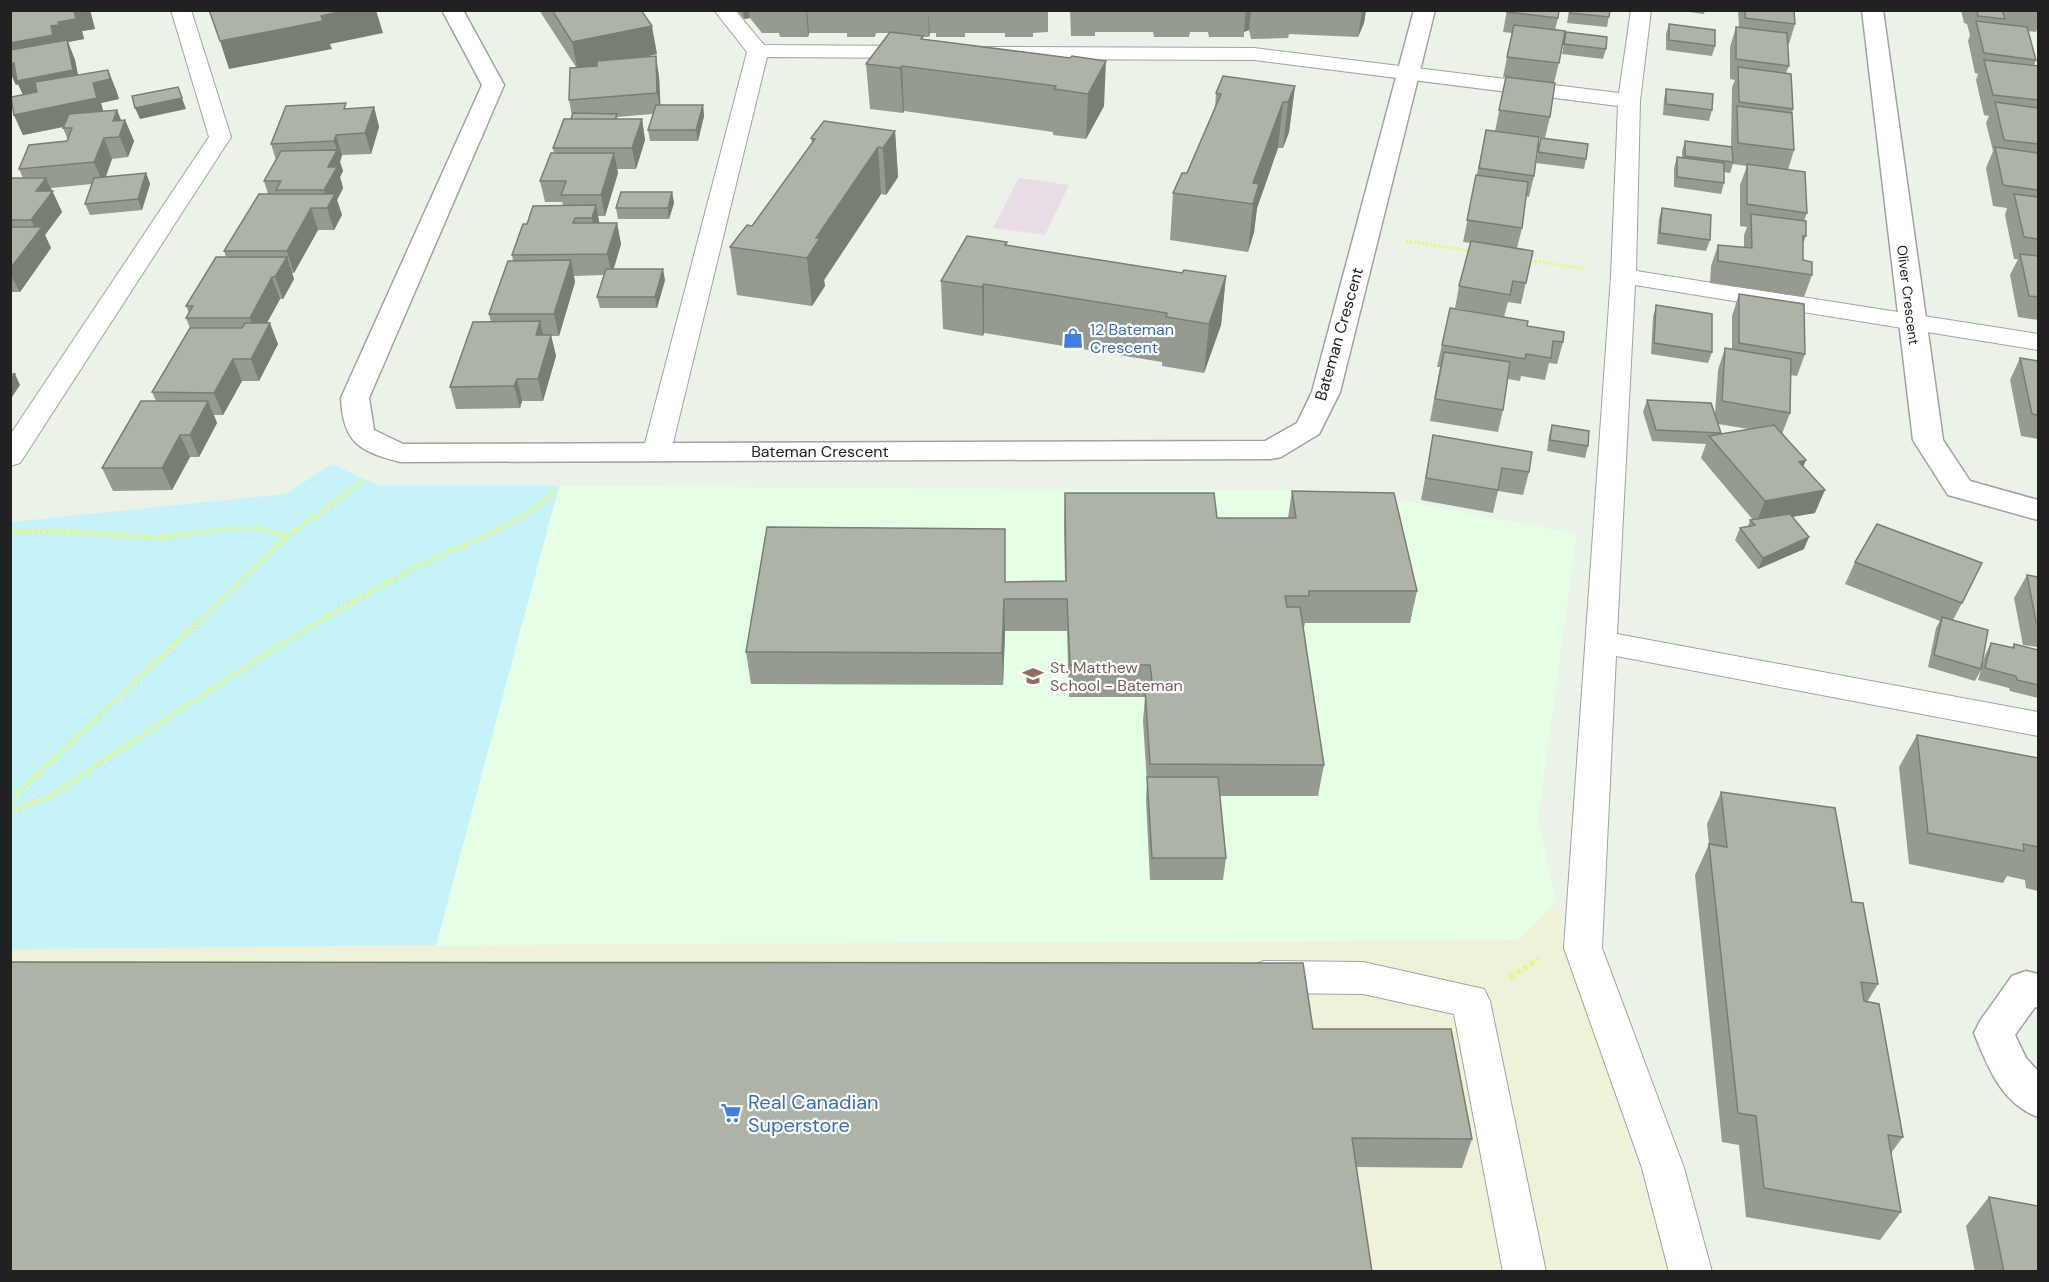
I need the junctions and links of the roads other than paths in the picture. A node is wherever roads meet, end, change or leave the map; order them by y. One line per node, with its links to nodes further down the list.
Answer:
1 (181, 10): 16 (lane)
2 (452, 10): 15 (street, Bateman Crescent)
3 (724, 10): 7 (lane)
4 (1425, 10): 10 (street, Bateman Crescent)
5 (1641, 10): 11 (lane)
6 (1872, 10): 13 (street, Oliver Crescent)
7 (758, 51): 8 (lane); 15 (lane)
8 (938, 52)
9 (962, 52): 10 (lane)
10 (1407, 72): 11 (lane); 15 (street, Bateman Crescent)
11 (1629, 101): 12 (lane)
12 (1623, 276): 13 (lane); 18 (lane)
13 (1911, 323): 14 (lane); 17 (street, Oliver Crescent)
14 (2038, 342)
15 (657, 451)
16 (10, 457)
17 (2038, 510)
18 (1602, 642): 19 (lane); 24 (lane)
19 (2038, 724)
20 (1231, 977): 23 (lane)
21 (2038, 991): 22 (street)
22 (2038, 1098)
23 (1525, 1272)
24 (1691, 1272)

